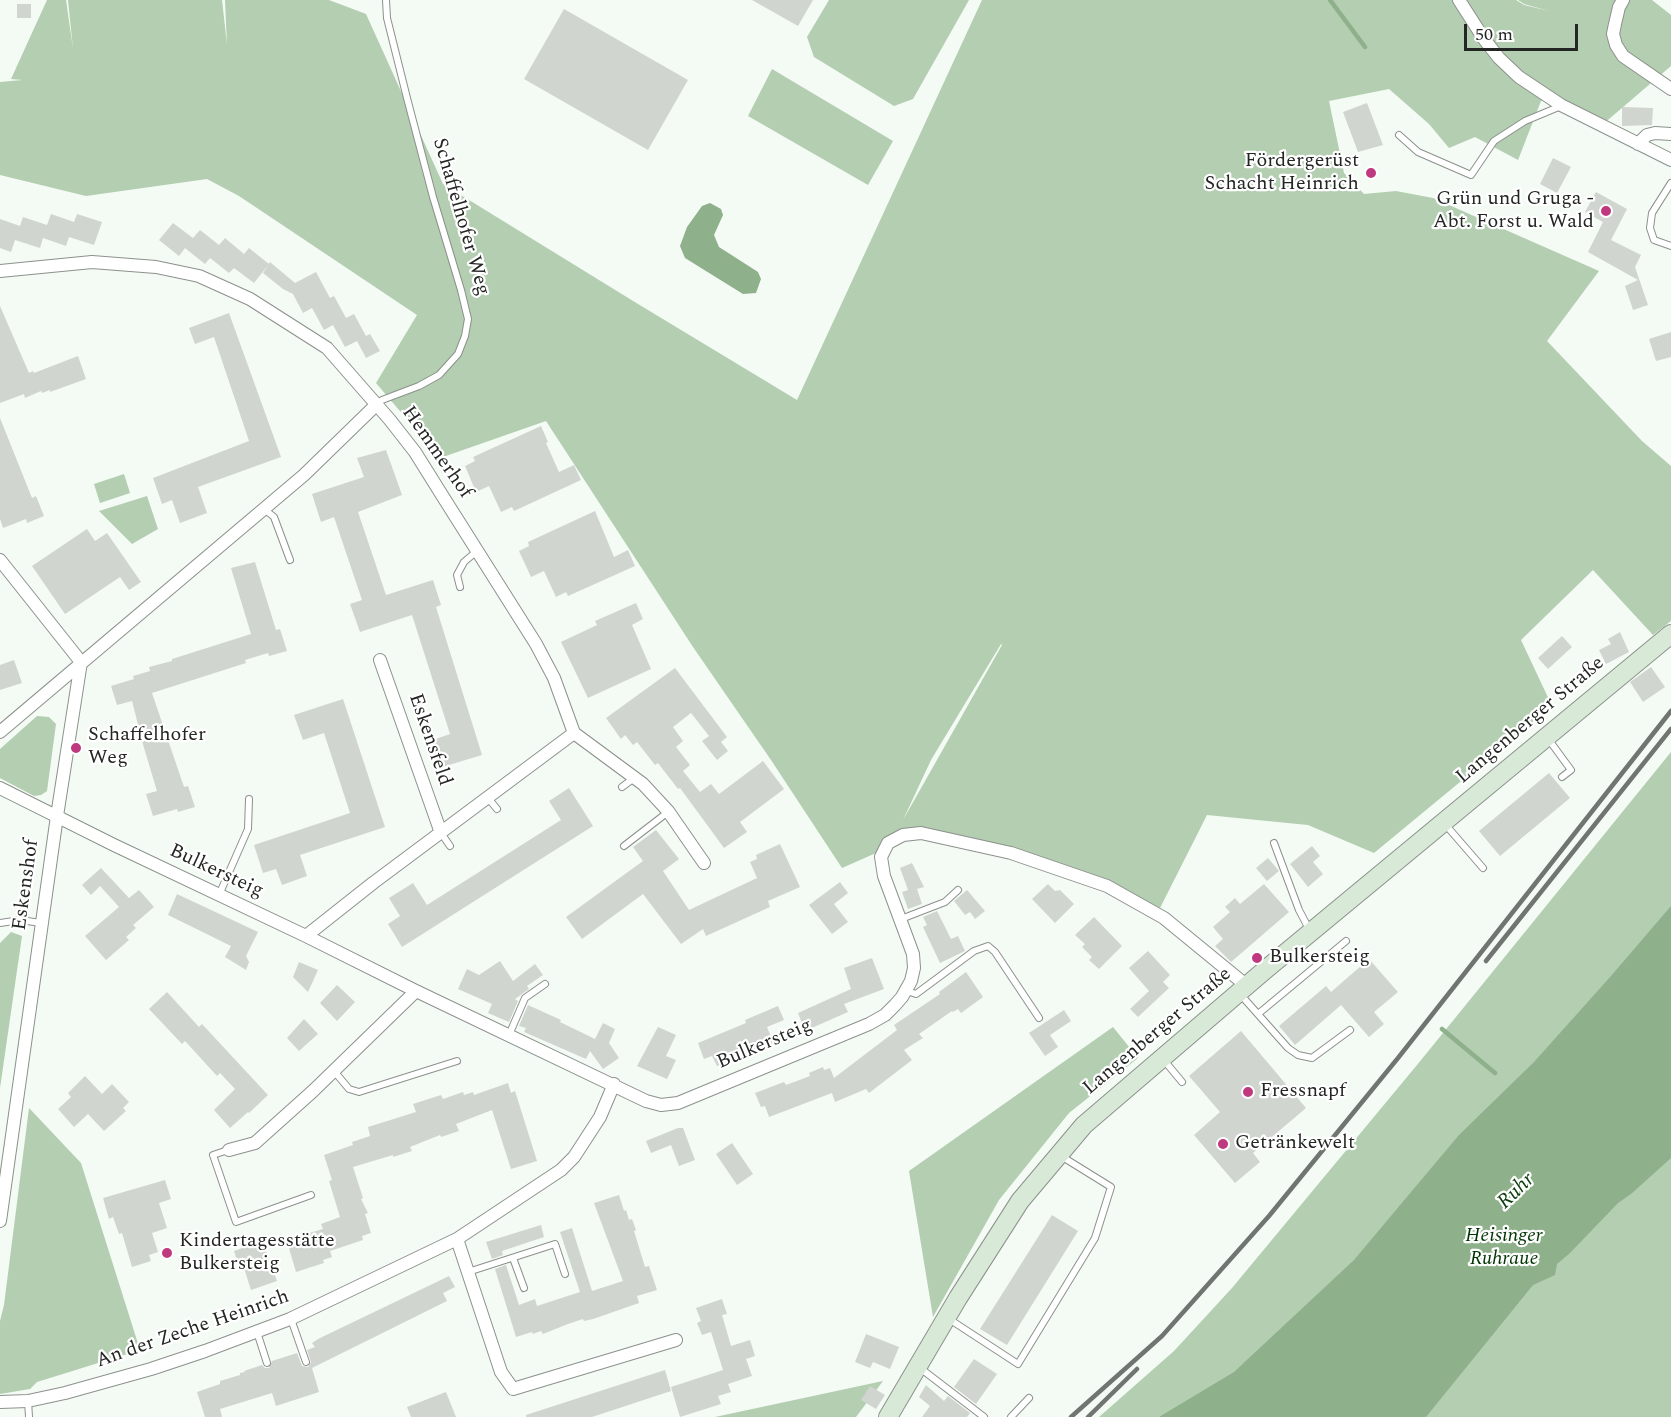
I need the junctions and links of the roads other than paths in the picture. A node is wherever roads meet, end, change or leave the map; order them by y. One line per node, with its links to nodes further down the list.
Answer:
1 (386, 0): 14 (lane, Schaffelhofer Weg)
2 (1459, 0): 5 (street)
3 (1623, 0): 4 (street)
4 (1671, 89)
5 (1561, 105): 7 (lane); 8 (street)
6 (1671, 134): 8 (street)
7 (1399, 135)
8 (1638, 144): 9 (street)
9 (1671, 160)
10 (1671, 183): 11 (lane)
11 (1668, 192): 12 (lane)
12 (1671, 246)
13 (0, 272): 14 (street, Hemmerhof)
14 (377, 404): 15 (street, Schaffelhofer Weg); 16 (street, Hemmerhof)
15 (263, 509): 18 (lane); 22 (street, Schaffelhofer Weg)
16 (478, 551): 19 (lane); 24 (street, Hemmerhof)
17 (0, 560): 22 (street)
18 (290, 560)
19 (460, 587)
20 (1671, 634): 25 (main road, Langenberger Straße)
21 (380, 660): 36 (street, Eskensfeld)
22 (81, 662): 23 (street, Schaffelhofer Weg); 34 (street, Eskenshof)
23 (0, 732)
24 (574, 733): 27 (street); 30 (street)
25 (1547, 737): 26 (lane); 35 (main road, Langenberger Straße)
26 (1562, 777)
27 (635, 778): 28 (lane); 33 (street)
28 (622, 787)
29 (0, 788): 34 (street, Bulkersteig)
30 (488, 797): 32 (lane); 36 (street)
31 (249, 798): 43 (lane)
32 (497, 809)
33 (668, 811): 39 (lane); 40 (street)
34 (57, 816): 43 (street, Bulkersteig); 46 (street, Eskenshof)
35 (1444, 822): 41 (lane); 47 (main road, Langenberger Straße)
36 (441, 833): 38 (lane); 48 (street)
37 (1274, 843): 47 (lane)
38 (450, 846)
39 (624, 846)
40 (704, 863)
41 (1483, 868)
42 (958, 890): 44 (lane)
43 (219, 895): 48 (street, Bulkersteig)
44 (901, 919): 51 (street, Bulkersteig); 53 (street, Bulkersteig)
45 (0, 923): 46 (lane)
46 (41, 923): 66 (street, Eskenshof)
47 (1311, 932): 51 (main road, Langenberger Straße)
48 (306, 936): 52 (street, Bulkersteig)
49 (1346, 941): 54 (lane)
50 (545, 984): 57 (lane)
51 (1243, 990): 54 (lane); 58 (main road, Langenberger Straße)
52 (416, 991): 57 (street, Bulkersteig); 60 (street)
53 (907, 991): 55 (lane); 62 (street, Bulkersteig)
54 (1258, 1014): 56 (lane)
55 (1039, 1018)
56 (1350, 1030)
57 (509, 1035): 62 (street, Bulkersteig)
58 (1162, 1058): 61 (lane); 64 (main road, Langenberger Straße)
59 (457, 1061): 60 (lane)
60 (334, 1071): 63 (street)
61 (1182, 1082)
62 (614, 1084): 67 (street, An der Zeche Heinrich)
63 (229, 1150): 65 (lane)
64 (1058, 1155): 72 (main road, Langenberger Straße); 72 (lane)
65 (311, 1195)
66 (0, 1221)
67 (457, 1239): 69 (street); 73 (street, An der Zeche Heinrich)
68 (513, 1258): 69 (lane); 70 (lane); 71 (lane)
69 (468, 1272): 75 (street)
70 (565, 1274)
71 (524, 1288)
72 (946, 1317): 78 (main road, Langenberger Straße)
73 (290, 1319): 74 (street, An der Zeche Heinrich); 76 (lane)
74 (257, 1332): 77 (lane); 80 (street, An der Zeche Heinrich)
75 (676, 1340)
76 (306, 1362)
77 (267, 1363)
78 (917, 1366): 82 (main road, Langenberger Straße); 84 (lane)
79 (1029, 1398): 85 (lane)
80 (28, 1401): 81 (street, An der Zeche Heinrich); 83 (lane)
81 (0, 1402)
82 (894, 1415)
83 (29, 1417)
84 (984, 1417)
85 (1011, 1417)

